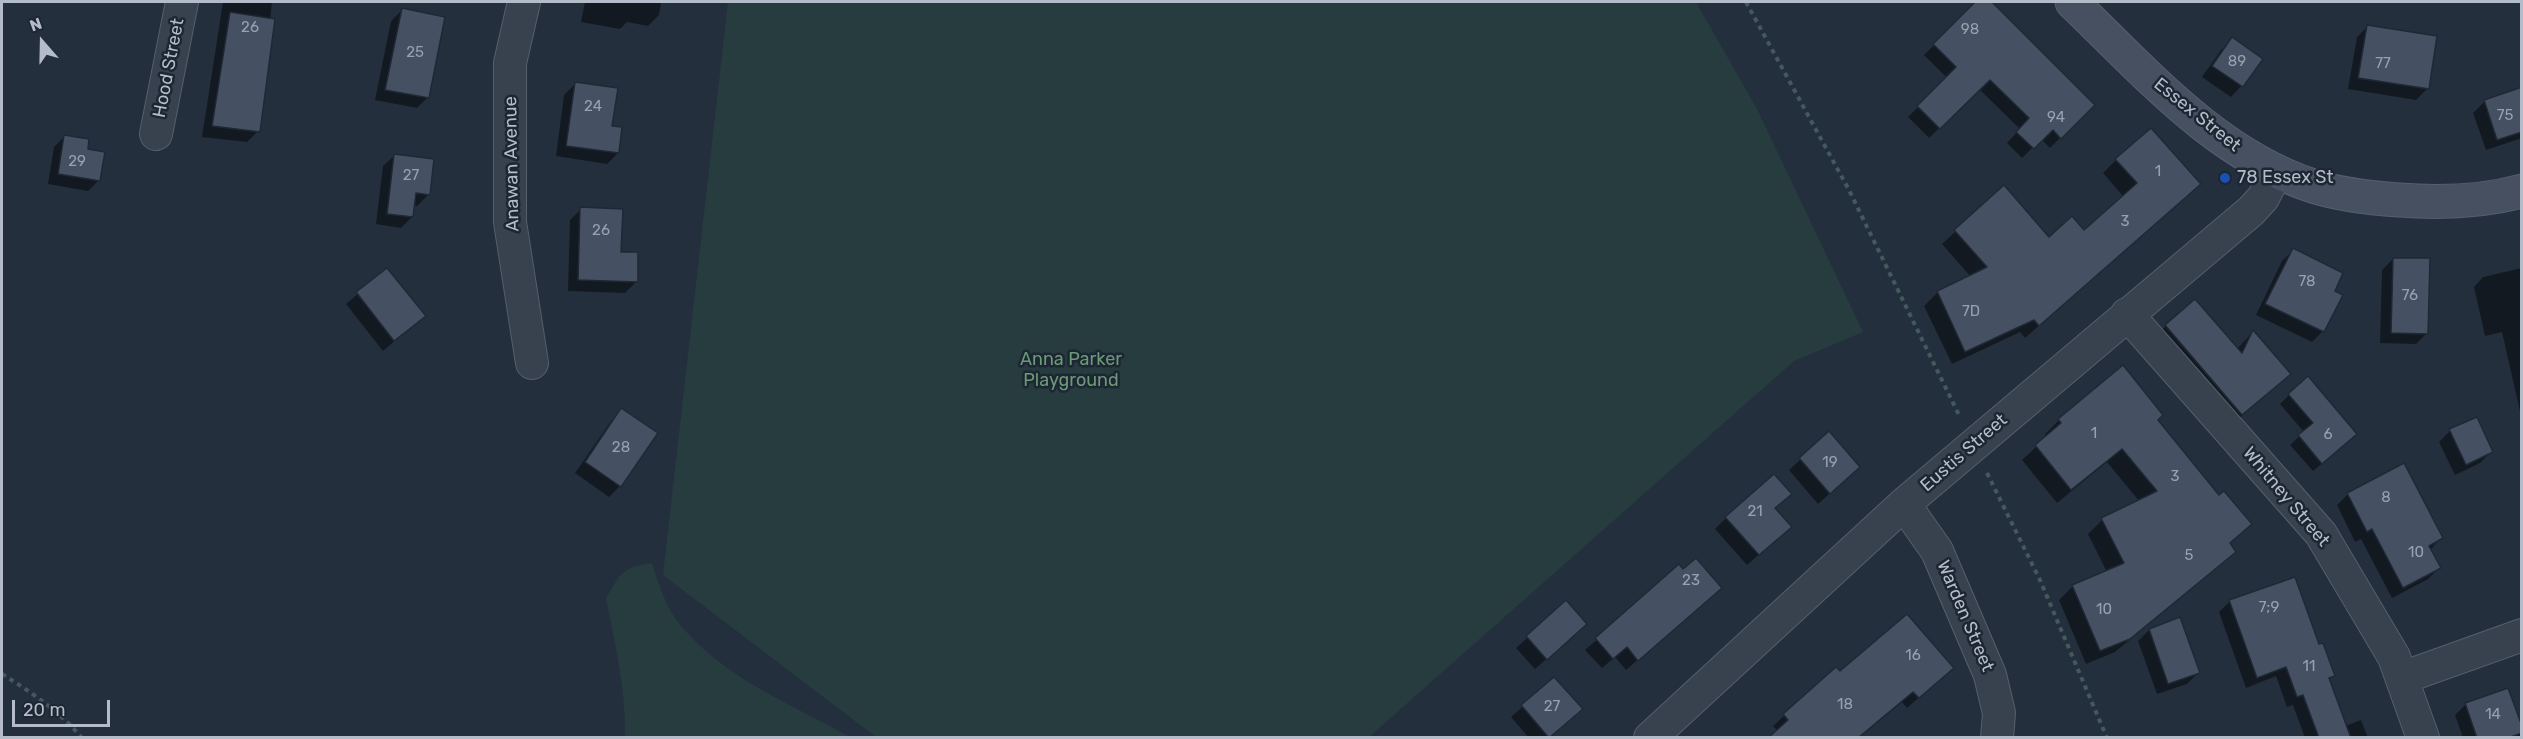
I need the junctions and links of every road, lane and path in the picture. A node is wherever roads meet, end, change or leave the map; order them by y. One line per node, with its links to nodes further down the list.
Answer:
1 (182, 2): 5 (street, Hood Street)
2 (524, 2): 9 (street, Anawan Avenue)
3 (1746, 2): 10 (path)
4 (2072, 2): 6 (main road, Essex Street)
5 (156, 134)
6 (2277, 171): 7 (main road, Essex Street); 8 (street, Eustis Street)
7 (2522, 191)
8 (2127, 314): 10 (street, Eustis Street); 14 (street, Whitney Street)
9 (532, 363)
10 (1973, 445): 11 (street, Eustis Street); 18 (path)
11 (1904, 504): 16 (street, Eustis Street); 17 (street, Warden Street)
12 (2522, 635): 14 (street)
13 (2, 674): 15 (path)
14 (2402, 678): 19 (street, Whitney Street)
15 (82, 738)
16 (1650, 738)
17 (1997, 738)
18 (2107, 738)
19 (2423, 738)

